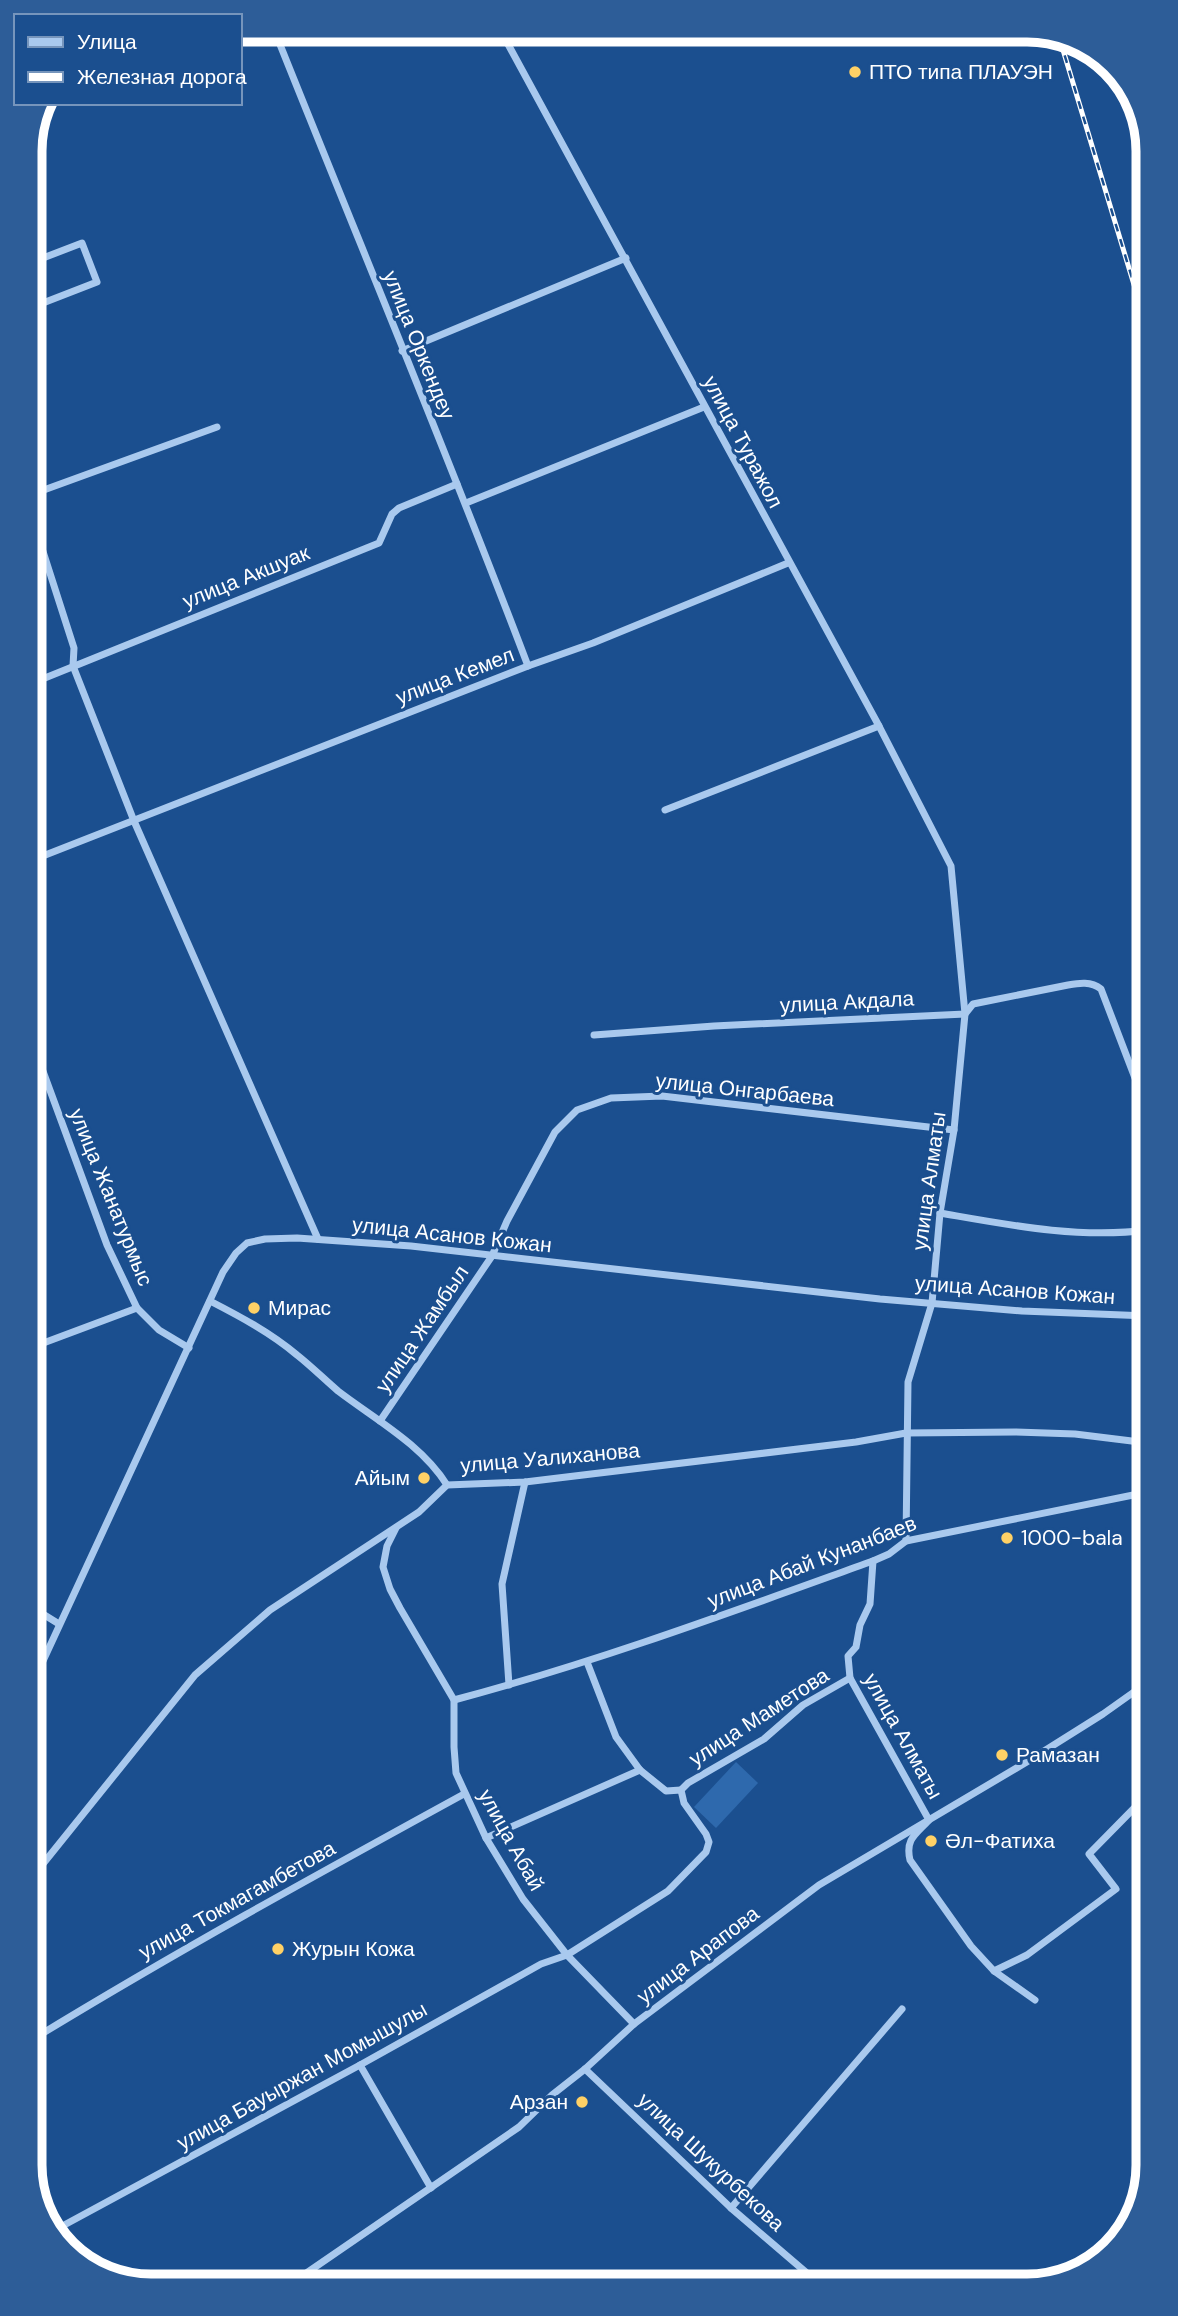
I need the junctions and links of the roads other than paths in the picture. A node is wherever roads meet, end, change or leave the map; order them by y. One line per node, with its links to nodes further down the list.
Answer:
1 (279, 42): 6 (street, улица Оркендеу)
2 (507, 42): 4 (street, улица Туражол)
3 (42, 258): 5 (street)
4 (626, 258): 6 (street); 7 (street, улица Туражол)
5 (42, 303)
6 (402, 351): 9 (street, улица Оркендеу)
7 (704, 407): 11 (street); 13 (street, улица Туражол)
8 (216, 426): 10 (street)
9 (457, 484): 11 (street, улица Оркендеу); 14 (street, улица Акшуак)
10 (42, 491)
11 (466, 503): 15 (street, улица Оркендеу)
12 (42, 548): 14 (street)
13 (788, 563): 15 (street, улица Кемел); 17 (street, улица Туражол)
14 (73, 666): 16 (street, улица Акшуак); 19 (street)
15 (528, 666): 19 (street, улица Кемел)
16 (42, 679)
17 (878, 726): 18 (street); 21 (street, улица Туражол)
18 (665, 810)
19 (134, 821): 20 (street, улица Кемел); 29 (street)
20 (42, 856)
21 (951, 866): 22 (street, улица Алматы)
22 (965, 1014): 23 (street, улица Акдала); 25 (street, улица Акдала); 26 (street, улица Алматы)
23 (594, 1035)
24 (42, 1069): 33 (street, улица Жанатурмыс)
25 (1136, 1081)
26 (954, 1130): 27 (street, улица Алматы); 30 (street, улица Онгарбаева)
27 (940, 1213): 28 (street); 32 (street, улица Алматы)
28 (1136, 1232)
29 (318, 1239): 30 (street, улица Асанов Кожан); 31 (street, улица Асанов Кожан)
30 (492, 1256): 32 (street, улица Асанов Кожан); 37 (street, улица Жамбыл)
31 (210, 1301): 36 (street, улица Асанов Кожан); 37 (street, улица Жамбыл)
32 (932, 1303): 34 (street, улица Асанов Кожан); 38 (street, улица Алматы)
33 (137, 1308): 35 (street); 36 (street, улица Жанатурмыс)
34 (1136, 1316)
35 (42, 1344)
36 (189, 1348): 47 (street, улица Асанов Кожан)
37 (380, 1421): 41 (street, улица Жамбыл)
38 (906, 1433): 39 (street, улица Уалиханова); 40 (street, улица Уалиханова); 44 (street, улица Алматы)
39 (1136, 1442)
40 (525, 1482): 41 (street, улица Уалиханова); 51 (street)
41 (447, 1485): 43 (street, улица Уалиханова)
42 (1136, 1494): 44 (street, улица Абай Кунанбаев)
43 (396, 1528): 53 (street, улица Абай); 60 (street, улица Уалиханова)
44 (906, 1541): 45 (street, улица Абай Кунанбаев)
45 (873, 1561): 49 (street, улица Абай Кунанбаев); 50 (street, улица Алматы)
46 (42, 1613): 47 (street)
47 (59, 1624): 48 (street, улица Асанов Кожан)
48 (42, 1662)
49 (587, 1662): 51 (street, улица Абай Кунанбаев); 54 (street)
50 (850, 1678): 55 (street, улица Маметова); 58 (street, улица Алматы)
51 (509, 1685): 53 (street, улица Абай Кунанбаев)
52 (1136, 1690): 58 (street, улица Арапова)
53 (454, 1700): 56 (street, улица Абай)
54 (640, 1770): 55 (street); 59 (street)
55 (681, 1790): 61 (street, улица Маметова)
56 (464, 1794): 59 (street, улица Абай); 66 (street, улица Токмагамбетова)
57 (1136, 1806): 62 (street)
58 (929, 1820): 62 (street, улица Алматы); 65 (street, улица Арапова)
59 (486, 1839): 61 (street, улица Абай)
60 (42, 1865)
61 (567, 1955): 65 (street, улица Абай); 67 (street, улица Бауыржан Момышулы)
62 (994, 1971): 63 (street, улица Алматы)
63 (1035, 2000)
64 (902, 2009): 70 (street)
65 (634, 2024): 68 (street, улица Арапова)
66 (42, 2034)
67 (360, 2065): 69 (street); 71 (street, улица Бауыржан Момышулы)
68 (585, 2069): 69 (street, улица Арапова); 70 (street, улица Шукурбекова)
69 (431, 2188): 72 (street, улица Арапова)
70 (731, 2207): 73 (street, улица Шукурбекова)
71 (62, 2226)
72 (305, 2274)
73 (808, 2274)

